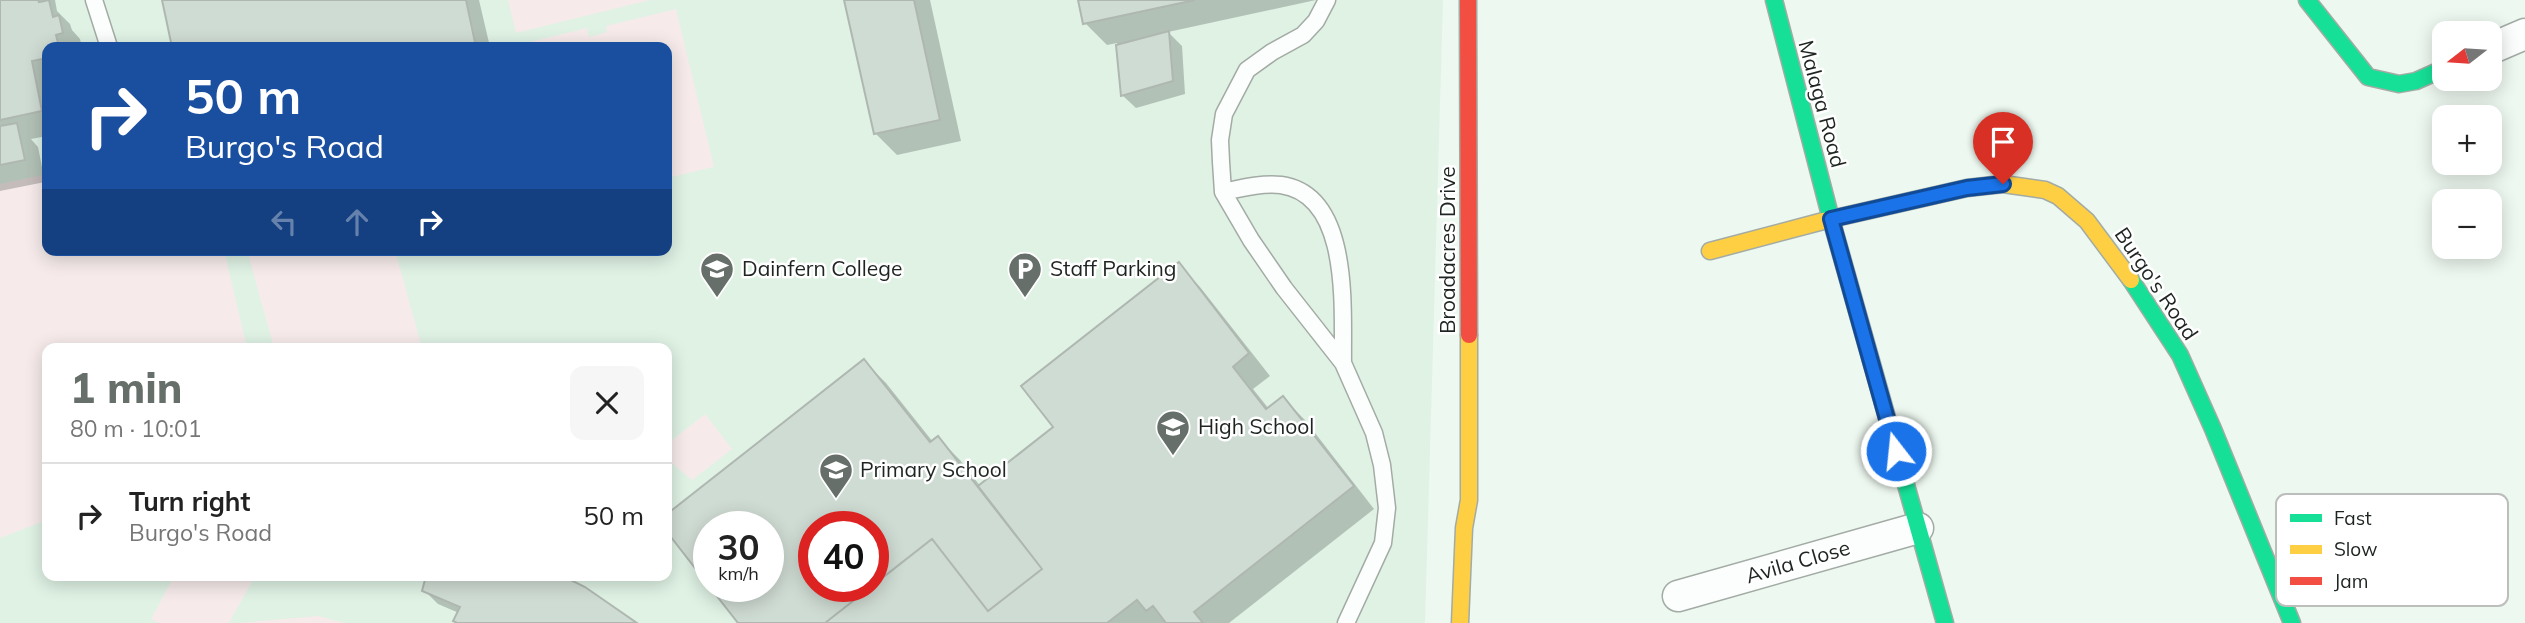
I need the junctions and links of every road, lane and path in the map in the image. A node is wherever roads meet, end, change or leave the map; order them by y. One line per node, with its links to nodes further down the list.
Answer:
1 (94, 0): 7 (lane)
2 (1327, 0): 10 (lane)
3 (1468, 0): 14 (street, Broadacres Drive)
4 (1774, 0): 11 (street, Malaga Road)
5 (2307, 0): 9 (street)
6 (2525, 34): 8 (street)
7 (107, 42)
8 (2502, 44)
9 (2432, 73)
10 (1223, 192): 13 (lane); 13 (lane)
11 (1831, 219): 12 (street); 15 (street, Malaga Road); 17 (street, Burgo's Road)
12 (1710, 251)
13 (1343, 363): 20 (lane)
14 (1469, 500): 16 (street, Broadacres Drive); 21 (street, Broadacres Drive)
15 (1918, 528): 18 (street, Avila Close); 22 (street, Malaga Road)
16 (1479, 552)
17 (2276, 584)
18 (1678, 596)
19 (2285, 606): 23 (street, Burgo's Road)
20 (1346, 623)
21 (1460, 623)
22 (1945, 623)
23 (2292, 623)

